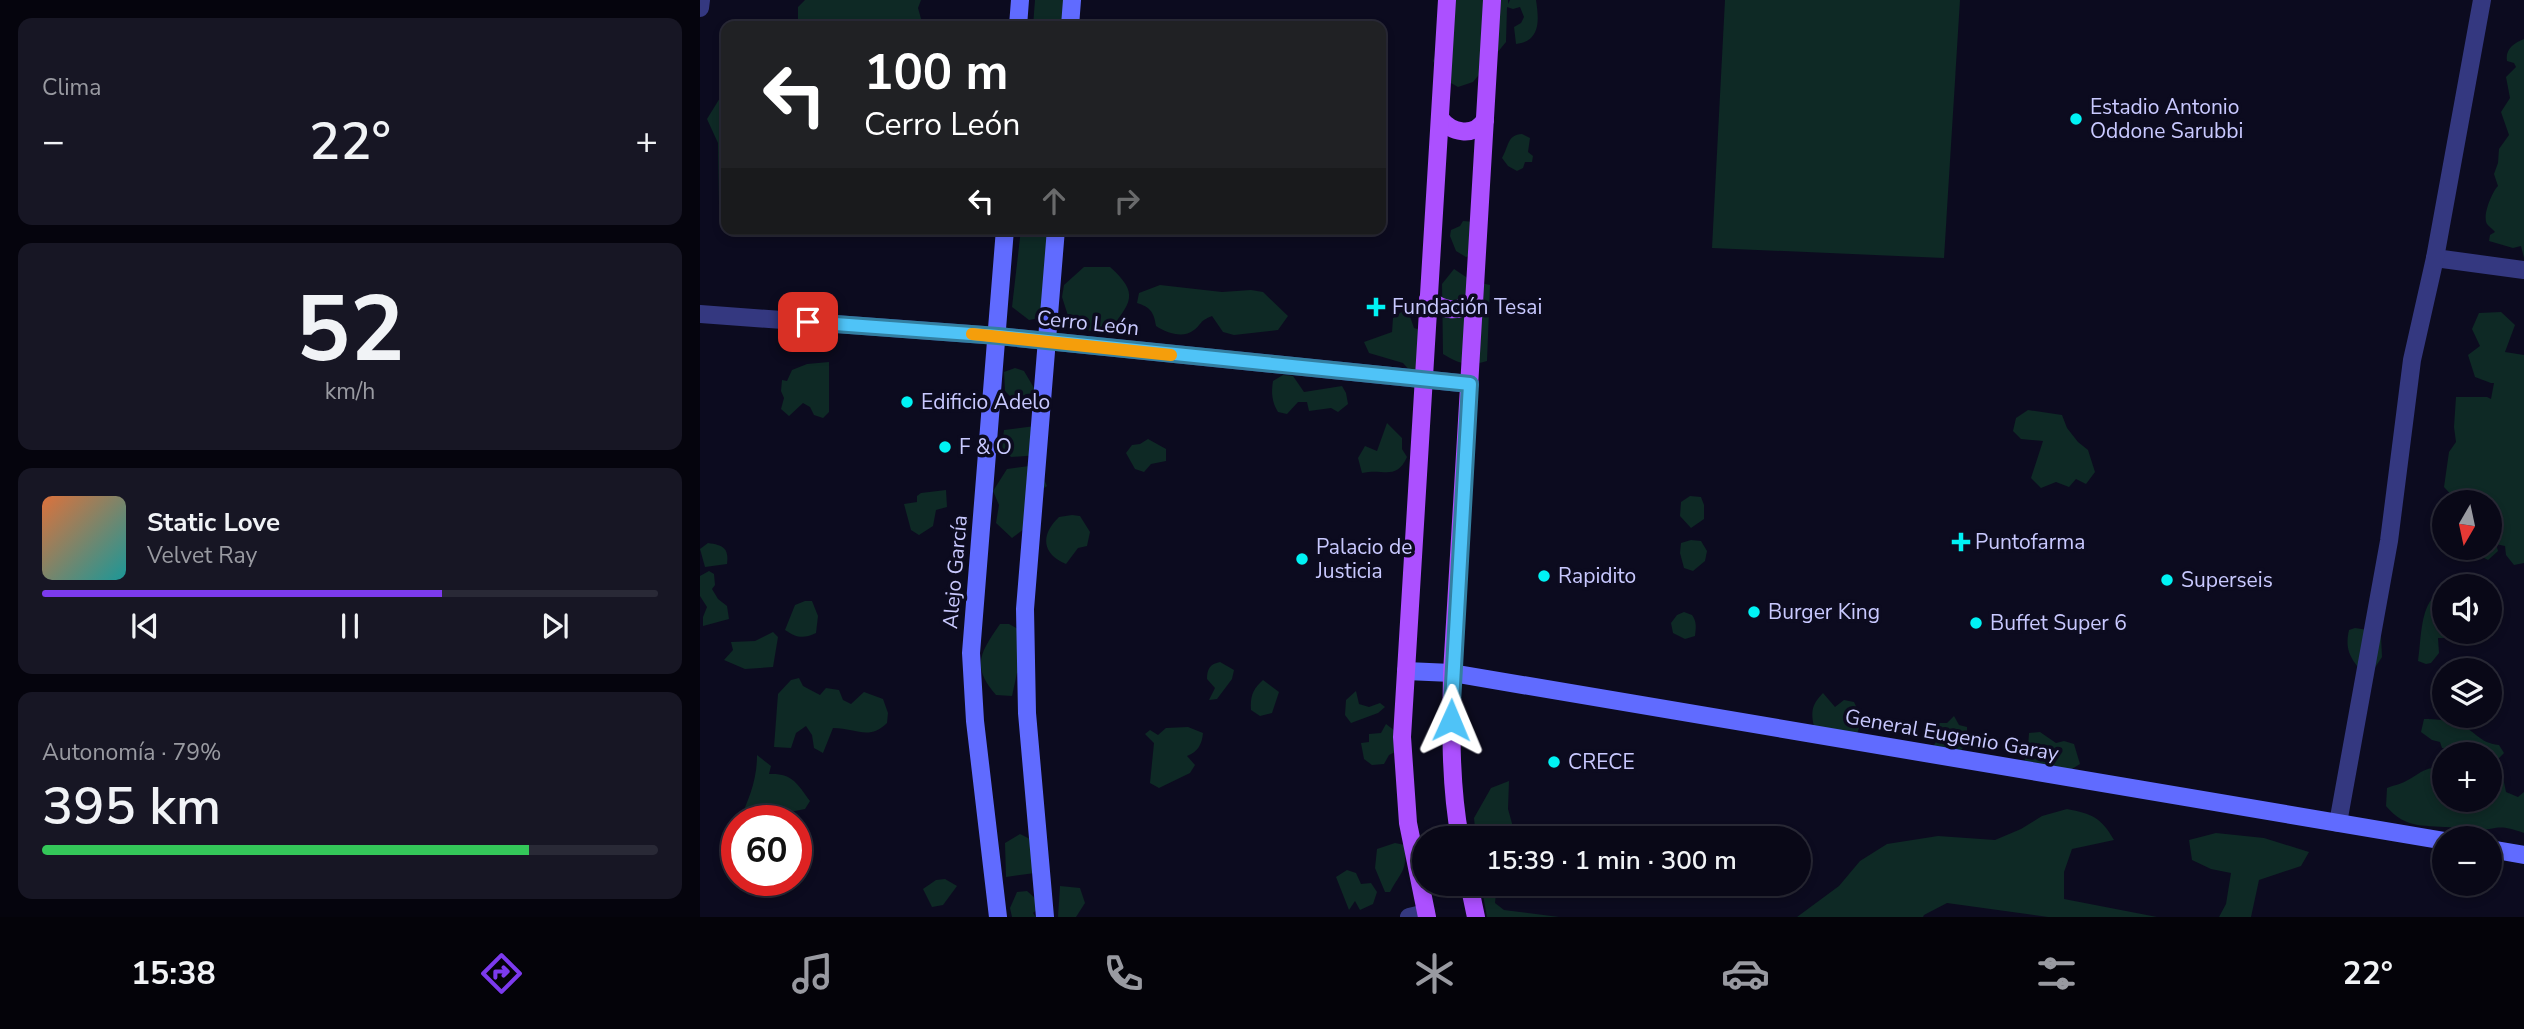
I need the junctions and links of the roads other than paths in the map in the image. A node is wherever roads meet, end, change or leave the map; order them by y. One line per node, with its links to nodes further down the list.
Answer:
1 (701, 0): 7 (street)
2 (1020, 0): 8 (street)
3 (1072, 0): 9 (street)
4 (1447, 0): 10 (main road)
5 (1492, 0): 11 (main road)
6 (2482, 0): 14 (street)
7 (700, 8)
8 (1018, 21)
9 (1070, 21)
10 (1440, 118): 11 (main road); 16 (main road)
11 (1485, 120): 17 (main road)
12 (1004, 235): 19 (street, Alejo García)
13 (1056, 235): 20 (street)
14 (2435, 258): 15 (street); 25 (street)
15 (2524, 270)
16 (1429, 299): 17 (main road); 21 (main road)
17 (1475, 303): 22 (main road)
18 (700, 314): 19 (street, Cerro León)
19 (998, 336): 20 (street, Cerro León); 32 (street, Alejo García)
20 (1048, 342): 21 (street, Cerro León); 33 (street)
21 (1423, 381): 22 (street, Cerro León); 23 (main road)
22 (1470, 384): 24 (main road)
23 (1406, 671): 24 (street, General Eugenio Garay); 31 (main road)
24 (1452, 673): 25 (street, General Eugenio Garay); 26 (main road)
25 (2338, 823): 27 (street, General Eugenio Garay)
26 (1458, 826)
27 (2432, 839)
28 (2502, 851): 29 (street)
29 (2524, 855)
30 (1472, 896): 34 (main road)
31 (1421, 916)
32 (998, 917)
33 (1045, 917)
34 (1476, 917)

